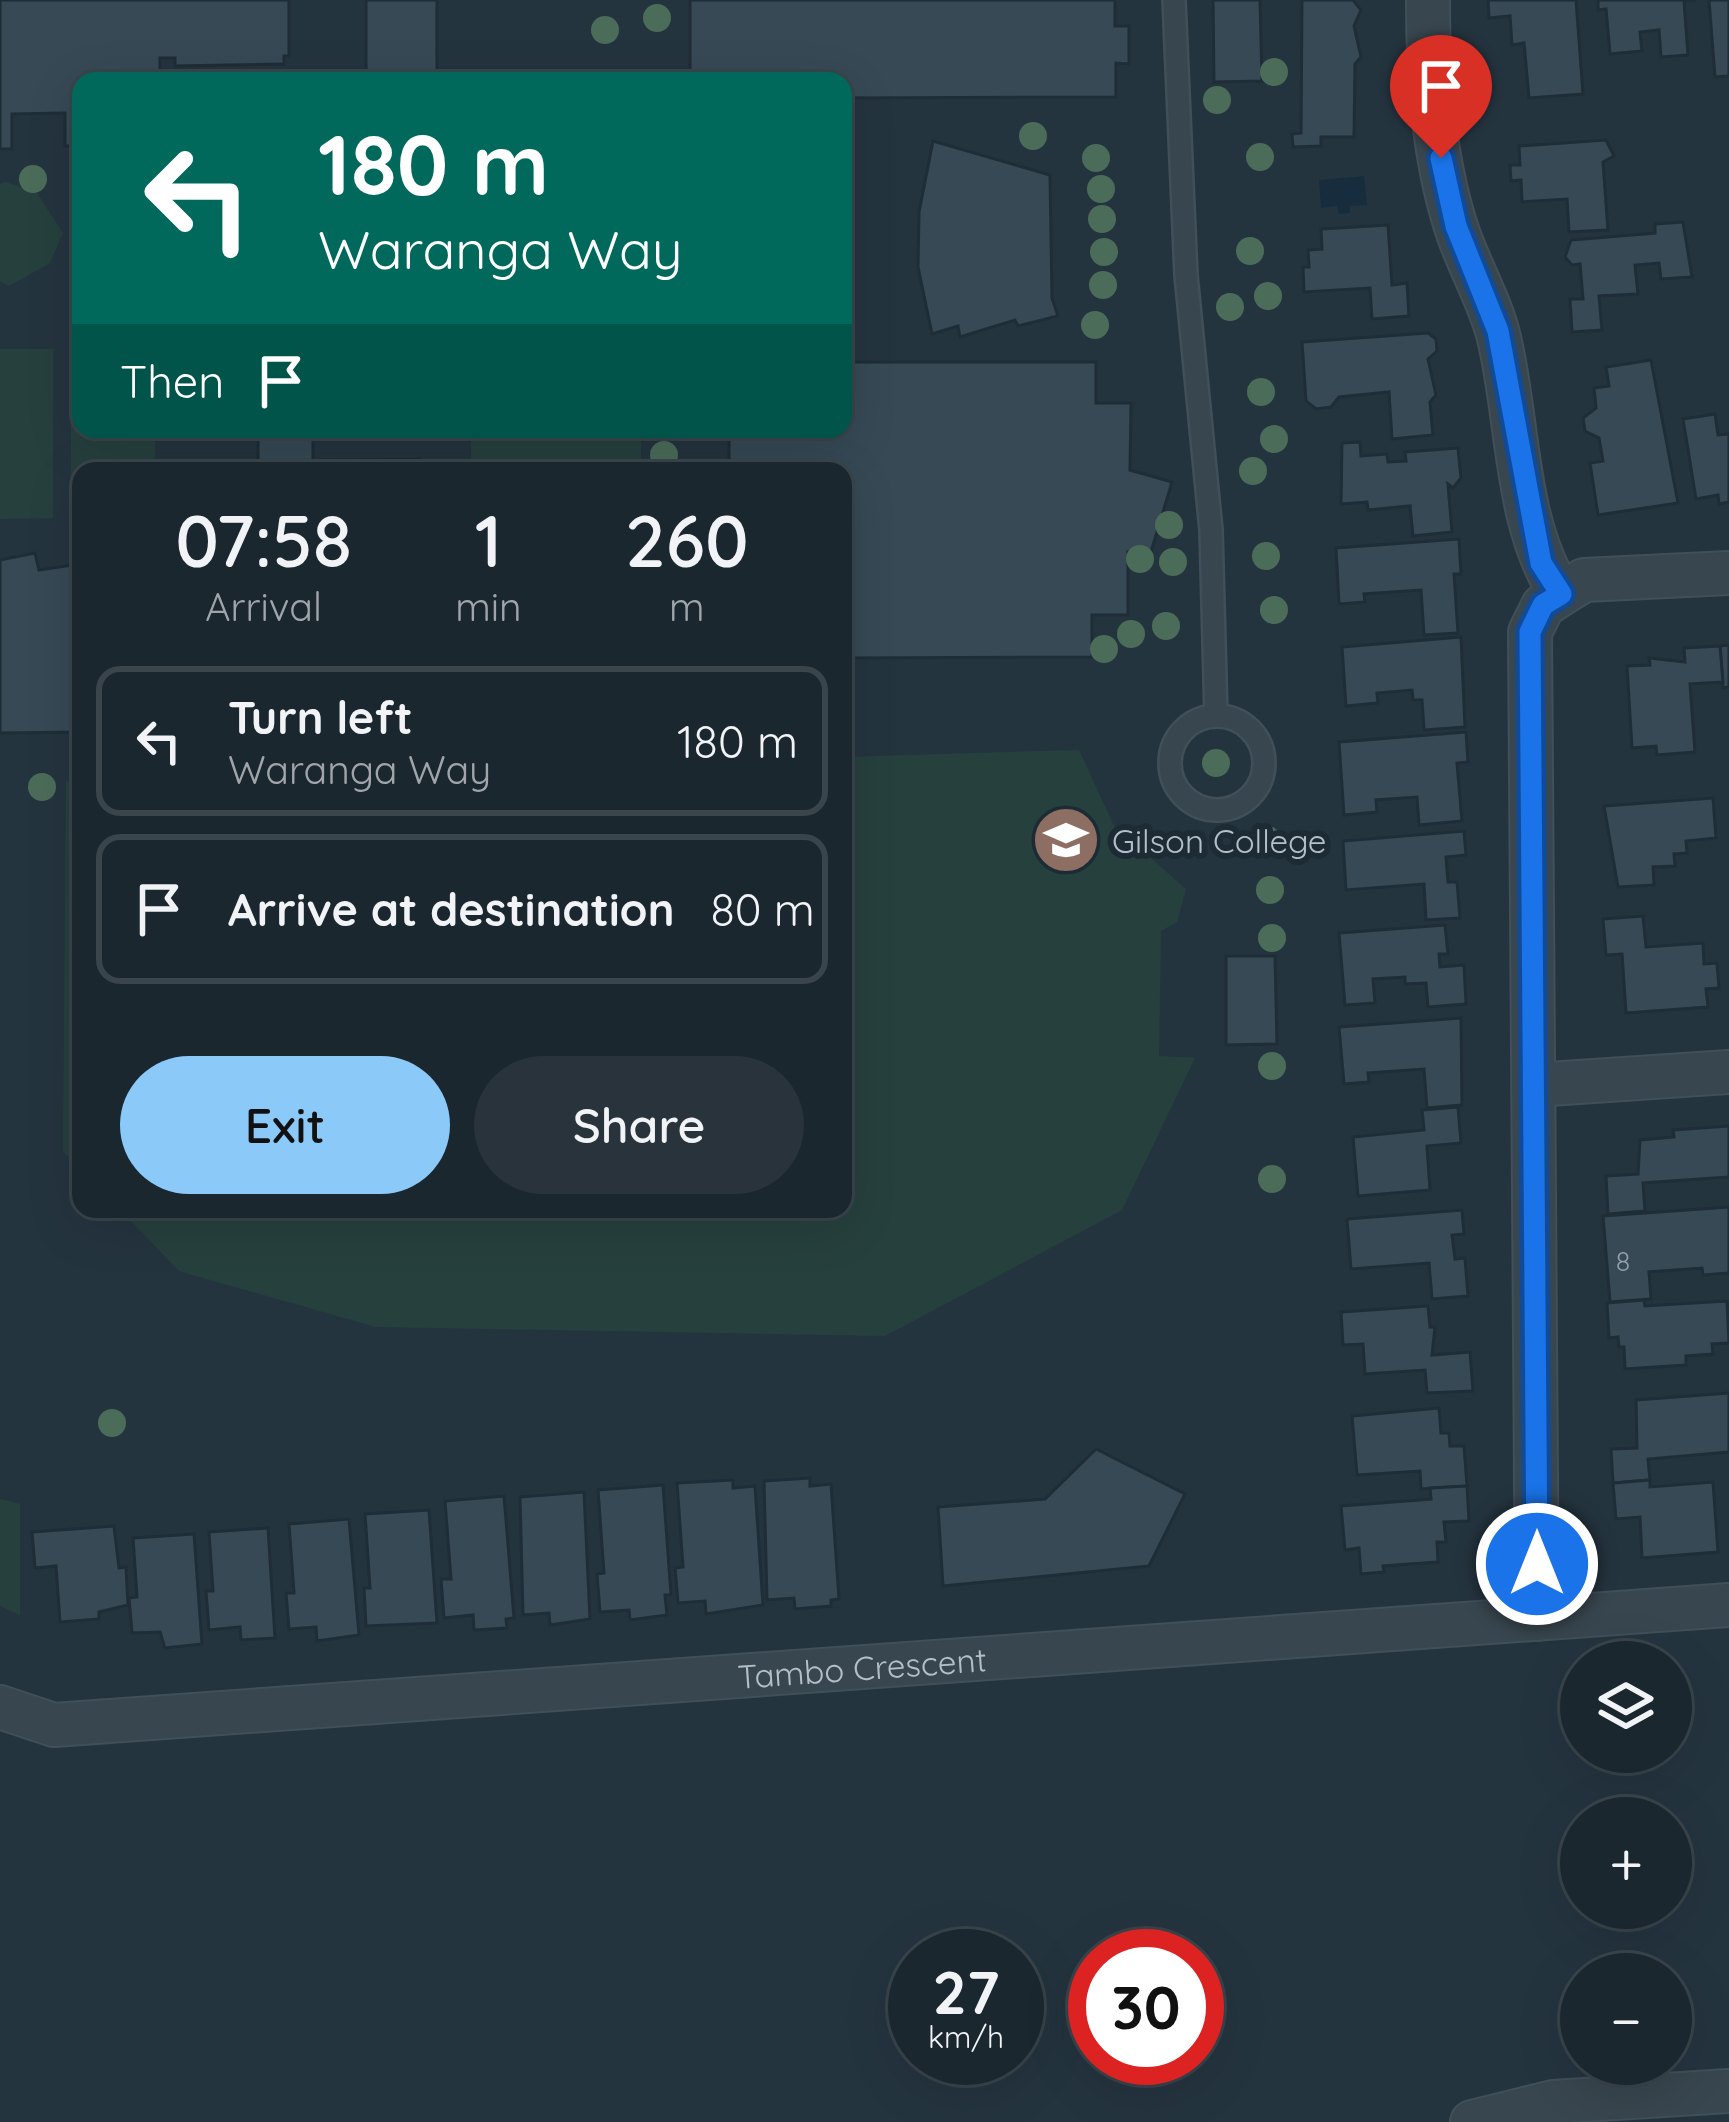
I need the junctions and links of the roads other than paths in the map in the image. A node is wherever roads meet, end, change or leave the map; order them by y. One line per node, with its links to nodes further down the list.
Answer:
1 (1174, 0): 5 (lane)
2 (1429, 0): 4 (street)
3 (1729, 573): 4 (street)
4 (1561, 594): 7 (street)
5 (1216, 716): 5 (lane)
6 (1729, 1072): 7 (street)
7 (1534, 1085): 9 (street)
8 (1729, 1605): 9 (street, Tambo Crescent)
9 (1537, 1619): 10 (street, Tambo Crescent)
10 (0, 1707)
11 (1729, 2091): 12 (street)
12 (1472, 2122)

